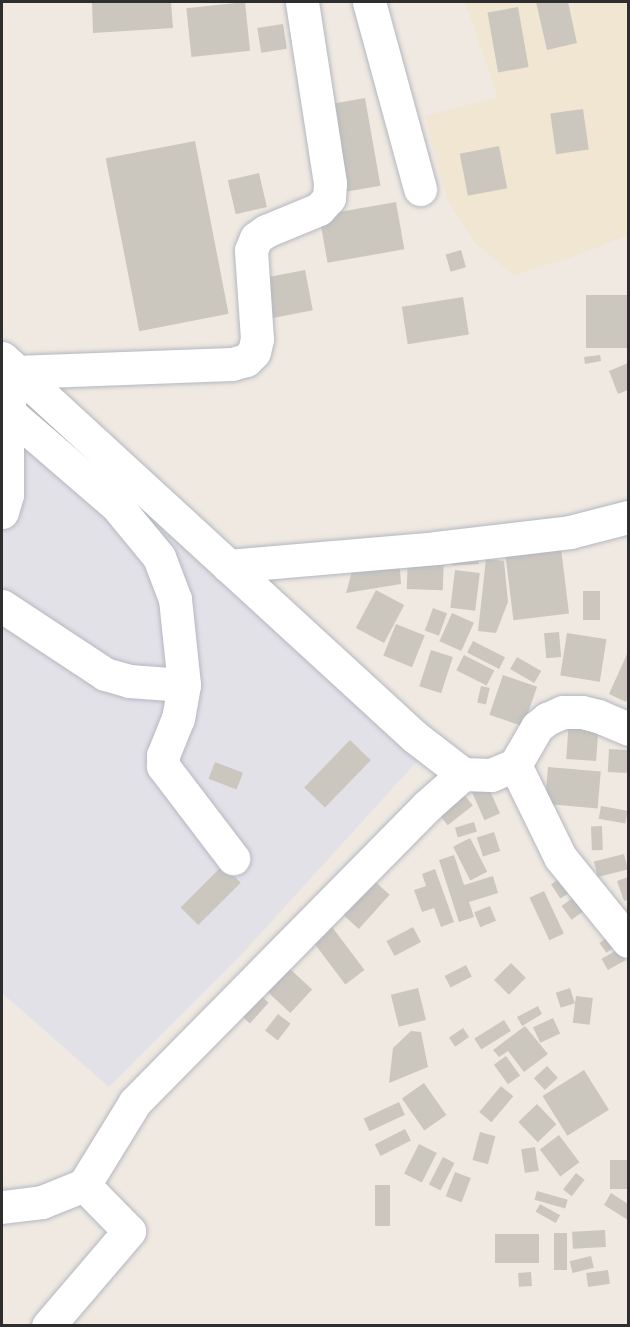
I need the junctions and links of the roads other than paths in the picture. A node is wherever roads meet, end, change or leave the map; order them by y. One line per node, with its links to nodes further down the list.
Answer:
1 (302, 2): 4 (street)
2 (369, 2): 3 (street)
3 (420, 189)
4 (9, 365): 5 (street); 8 (street)
5 (7, 411): 6 (street); 10 (street)
6 (2, 512)
7 (628, 518): 8 (street)
8 (228, 566): 13 (street)
9 (2, 606): 10 (street)
10 (184, 686): 14 (street)
11 (628, 729): 12 (street)
12 (515, 765): 13 (street); 15 (street)
13 (463, 774): 16 (street)
14 (233, 858)
15 (628, 941)
16 (84, 1185): 17 (street); 18 (street)
17 (2, 1207)
18 (48, 1326)

